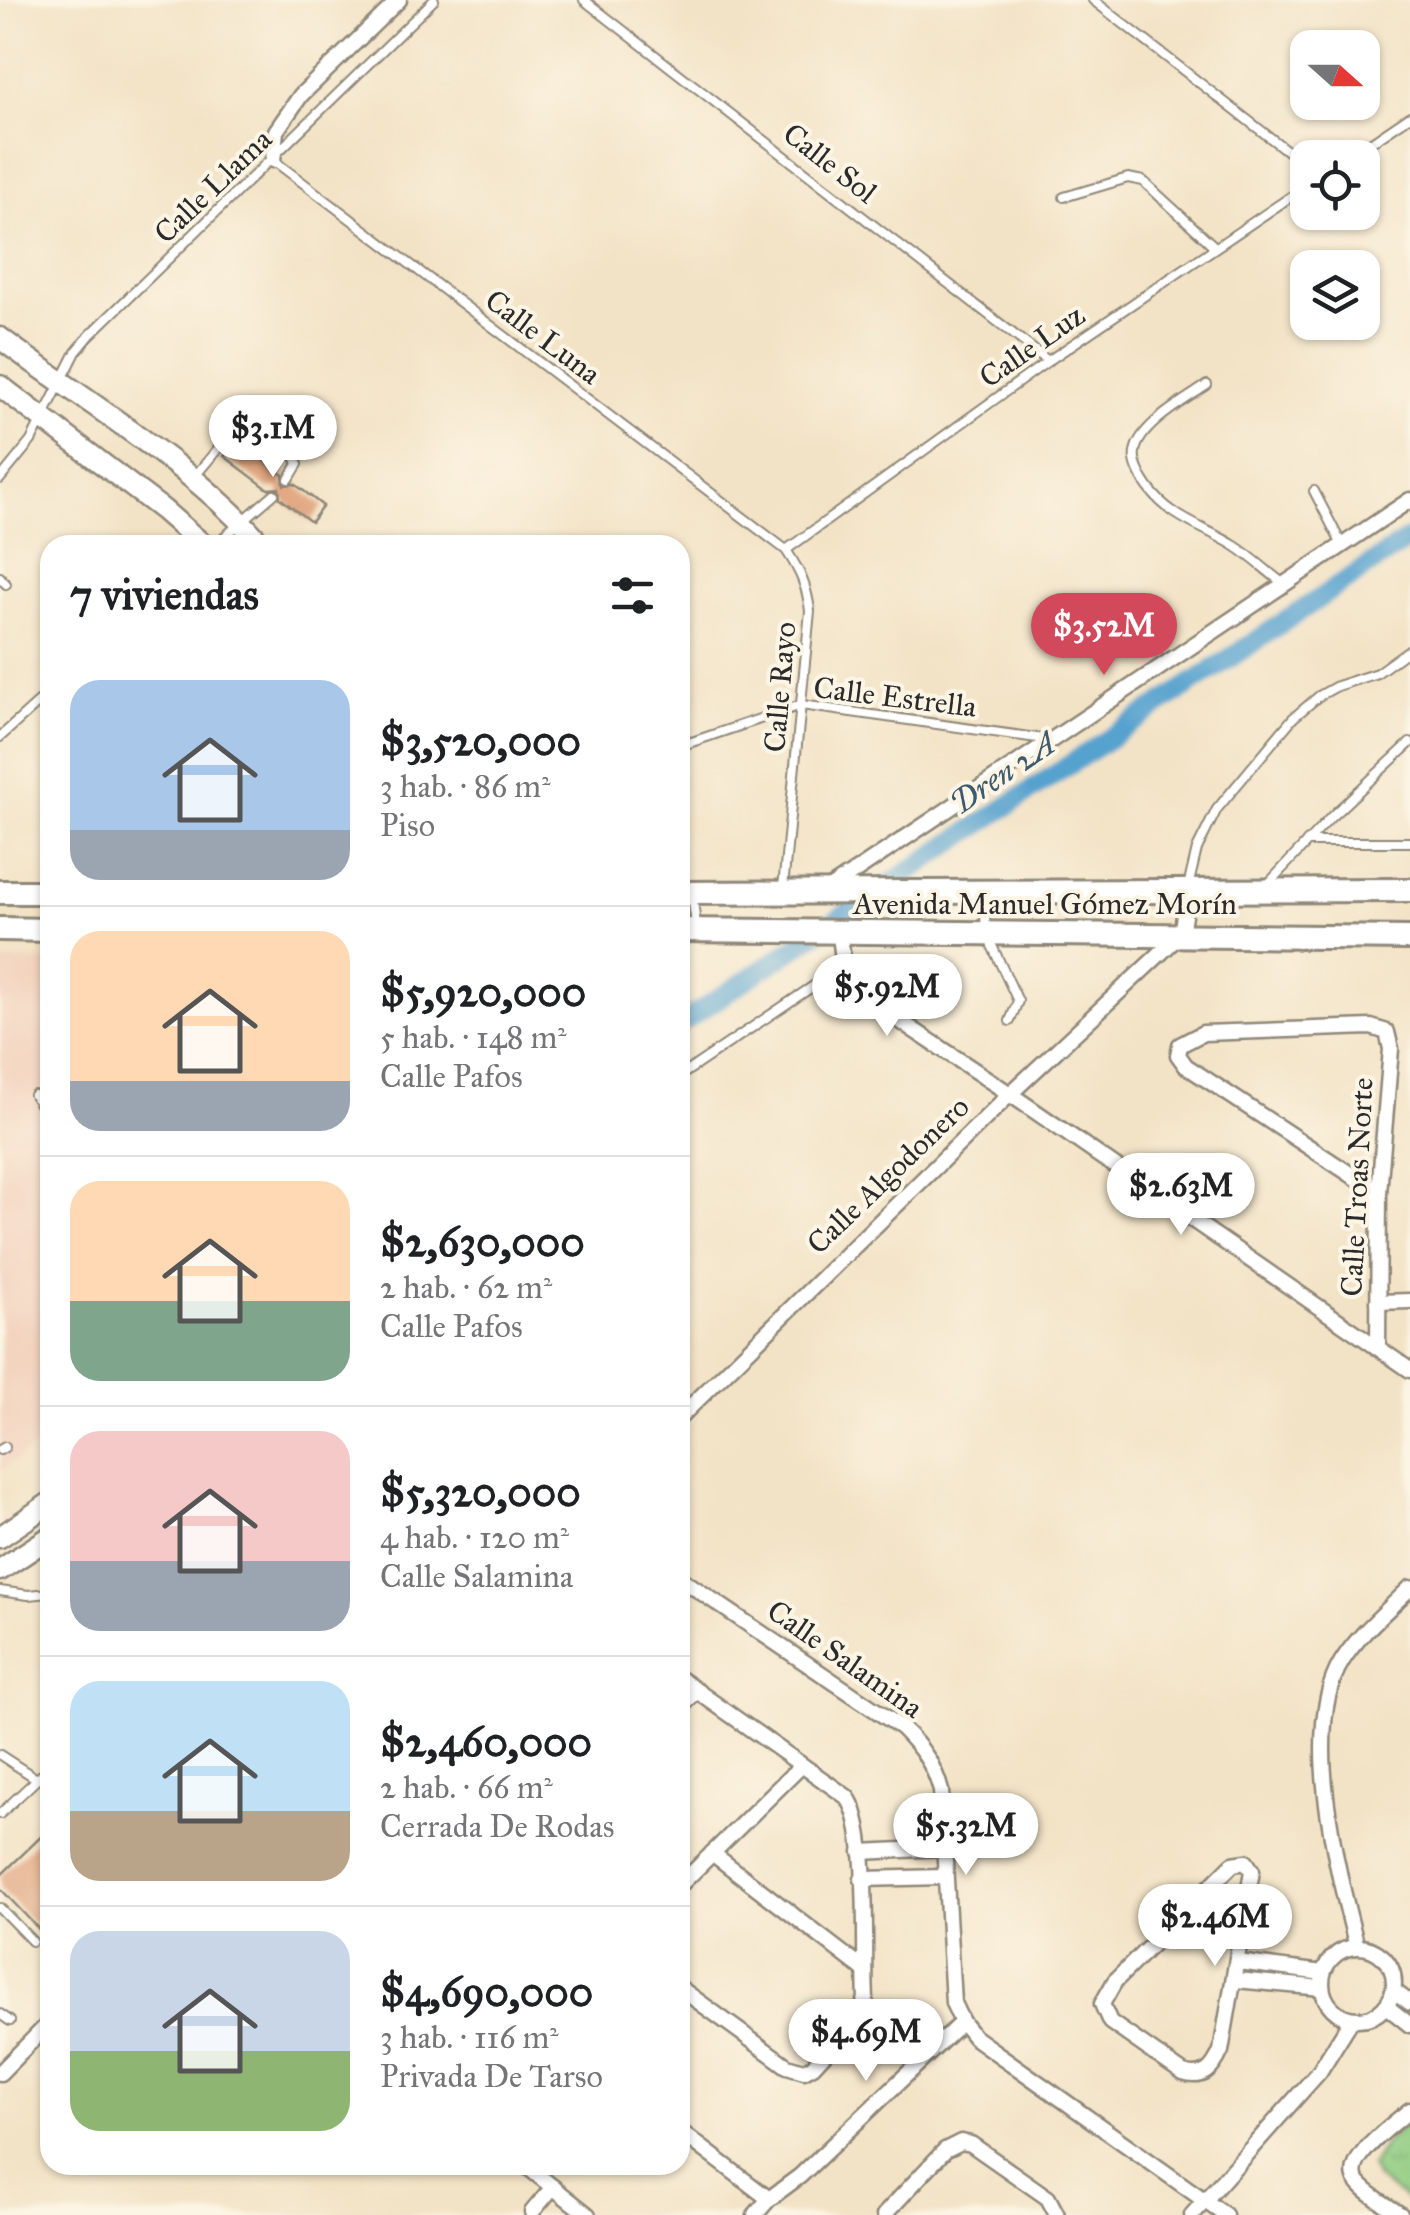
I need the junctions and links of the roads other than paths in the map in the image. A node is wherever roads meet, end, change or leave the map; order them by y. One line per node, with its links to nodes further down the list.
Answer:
1 (399, 0): 8 (street)
2 (434, 0): 8 (lane, Calle Llama)
3 (584, 0): 13 (lane, Calle Sol)
4 (1093, 0): 7 (lane)
5 (1410, 116): 6 (lane)
6 (1375, 140)
7 (1290, 154)
8 (272, 160): 14 (lane, Calle Llama); 29 (lane, Calle Luna)
9 (1290, 196): 11 (lane, Calle Luz)
10 (1064, 197): 11 (lane)
11 (1215, 247): 13 (lane, Calle Luz)
12 (0, 338): 14 (main road)
13 (1048, 361): 29 (lane, Calle Luz)
14 (61, 384): 17 (lane, Calle Llama); 19 (main road)
15 (0, 386): 17 (main road)
16 (1207, 386): 30 (lane)
17 (44, 419): 18 (lane, Calle Llama); 25 (main road)
18 (0, 478)
19 (193, 478): 20 (lane); 24 (main road)
20 (289, 480)
21 (1314, 491): 28 (lane)
22 (274, 494): 24 (lane)
23 (1410, 500): 28 (street)
24 (243, 522): 26 (lane); 27 (main road)
25 (192, 535)
26 (227, 535)
27 (254, 535)
28 (1342, 545): 30 (street)
29 (786, 550): 33 (lane, Calle Rayo)
30 (1284, 584): 35 (street)
31 (1410, 649): 45 (lane)
32 (40, 701): 34 (lane)
33 (802, 705): 35 (lane, Calle Estrella); 36 (lane, Calle Estrella); 44 (lane, Calle Rayo)
34 (0, 737)
35 (1051, 740): 47 (street)
36 (690, 743)
37 (1410, 743): 38 (lane)
38 (1308, 842): 39 (lane); 46 (lane)
39 (1410, 842)
40 (690, 888): 44 (main road, Avenida Manuel Gómez Morín)
41 (1410, 890): 46 (main road, Avenida Manuel Gómez Morín)
42 (0, 892): 43 (main road)
43 (40, 892)
44 (782, 892): 47 (main road, Avenida Manuel Gómez Morín)
45 (1188, 892): 46 (main road, Avenida Manuel Gómez Morín); 48 (main road, Avenida Manuel Gómez Morín); 54 (street)
46 (1260, 892)
47 (824, 893): 48 (main road, Avenida Manuel Gómez Morín)
48 (984, 893): 53 (lane)
49 (0, 930): 50 (main road)
50 (40, 930)
51 (690, 930): 52 (main road, Avenida Manuel Gómez Morín)
52 (831, 932): 53 (main road, Avenida Manuel Gómez Morín); 56 (street)
53 (986, 933): 54 (main road, Avenida Manuel Gómez Morín); 57 (lane)
54 (1181, 934): 55 (main road, Avenida Manuel Gómez Morín); 59 (street, Calle Algodonero)
55 (1410, 938)
56 (843, 966): 58 (lane); 59 (street)
57 (1010, 1021)
58 (690, 1069)
59 (1010, 1094): 65 (street); 67 (street, Calle Algodonero)
60 (34, 1096): 61 (lane)
61 (40, 1104)
62 (1379, 1193): 62 (street, Calle Troas Norte); 63 (street, Calle Troas Norte)
63 (1378, 1302): 64 (street); 65 (street, Calle Troas Norte)
64 (1410, 1302)
65 (1378, 1346): 66 (street)
66 (1410, 1370)
67 (690, 1407)
68 (40, 1510): 69 (main road)
69 (0, 1537)
70 (40, 1543): 71 (main road)
71 (0, 1570)
72 (690, 1585): 84 (street, Calle Salamina)
73 (1410, 1588): 92 (street)
74 (0, 1591): 75 (lane)
75 (40, 1594)
76 (690, 1686): 77 (street)
77 (697, 1691): 78 (street); 80 (street)
78 (690, 1698)
79 (0, 1755): 82 (lane)
80 (801, 1766): 85 (street); 86 (street)
81 (40, 1777): 82 (lane)
82 (37, 1780): 83 (lane)
83 (1, 1811)
84 (943, 1848): 85 (street); 89 (street, Calle Salamina)
85 (860, 1852): 88 (street)
86 (712, 1854): 87 (street); 94 (street)
87 (690, 1875)
88 (862, 1878): 89 (street); 94 (street)
89 (944, 1878): 104 (street, Calle Salamina)
90 (0, 1908): 91 (lane)
91 (32, 1941)
92 (1357, 1947): 96 (street); 97 (street)
93 (1238, 1962): 95 (street); 95 (street); 96 (street)
94 (864, 1969): 98 (street)
95 (1236, 1980): 96 (street)
96 (1322, 1981): 102 (street)
97 (1393, 1990): 99 (street); 100 (street)
98 (690, 1995)
99 (1410, 2004)
100 (1386, 2006): 102 (street); 105 (street)
101 (0, 2014): 103 (lane)
102 (1352, 2019): 113 (street)
103 (10, 2021)
104 (962, 2022): 112 (street); 113 (street)
105 (1410, 2025)
106 (40, 2032): 107 (street)
107 (0, 2074)
108 (1410, 2110): 121 (street)
109 (690, 2139): 112 (street)
110 (538, 2175): 111 (street)
111 (553, 2187): 114 (street); 115 (street)
112 (769, 2199): 116 (street)
113 (1204, 2201): 119 (street); 120 (street)
114 (532, 2212)
115 (588, 2215)
116 (754, 2215)
117 (884, 2215): 118 (street)
118 (1057, 2215)
119 (1192, 2215)
120 (1224, 2215)
121 (1401, 2215)

